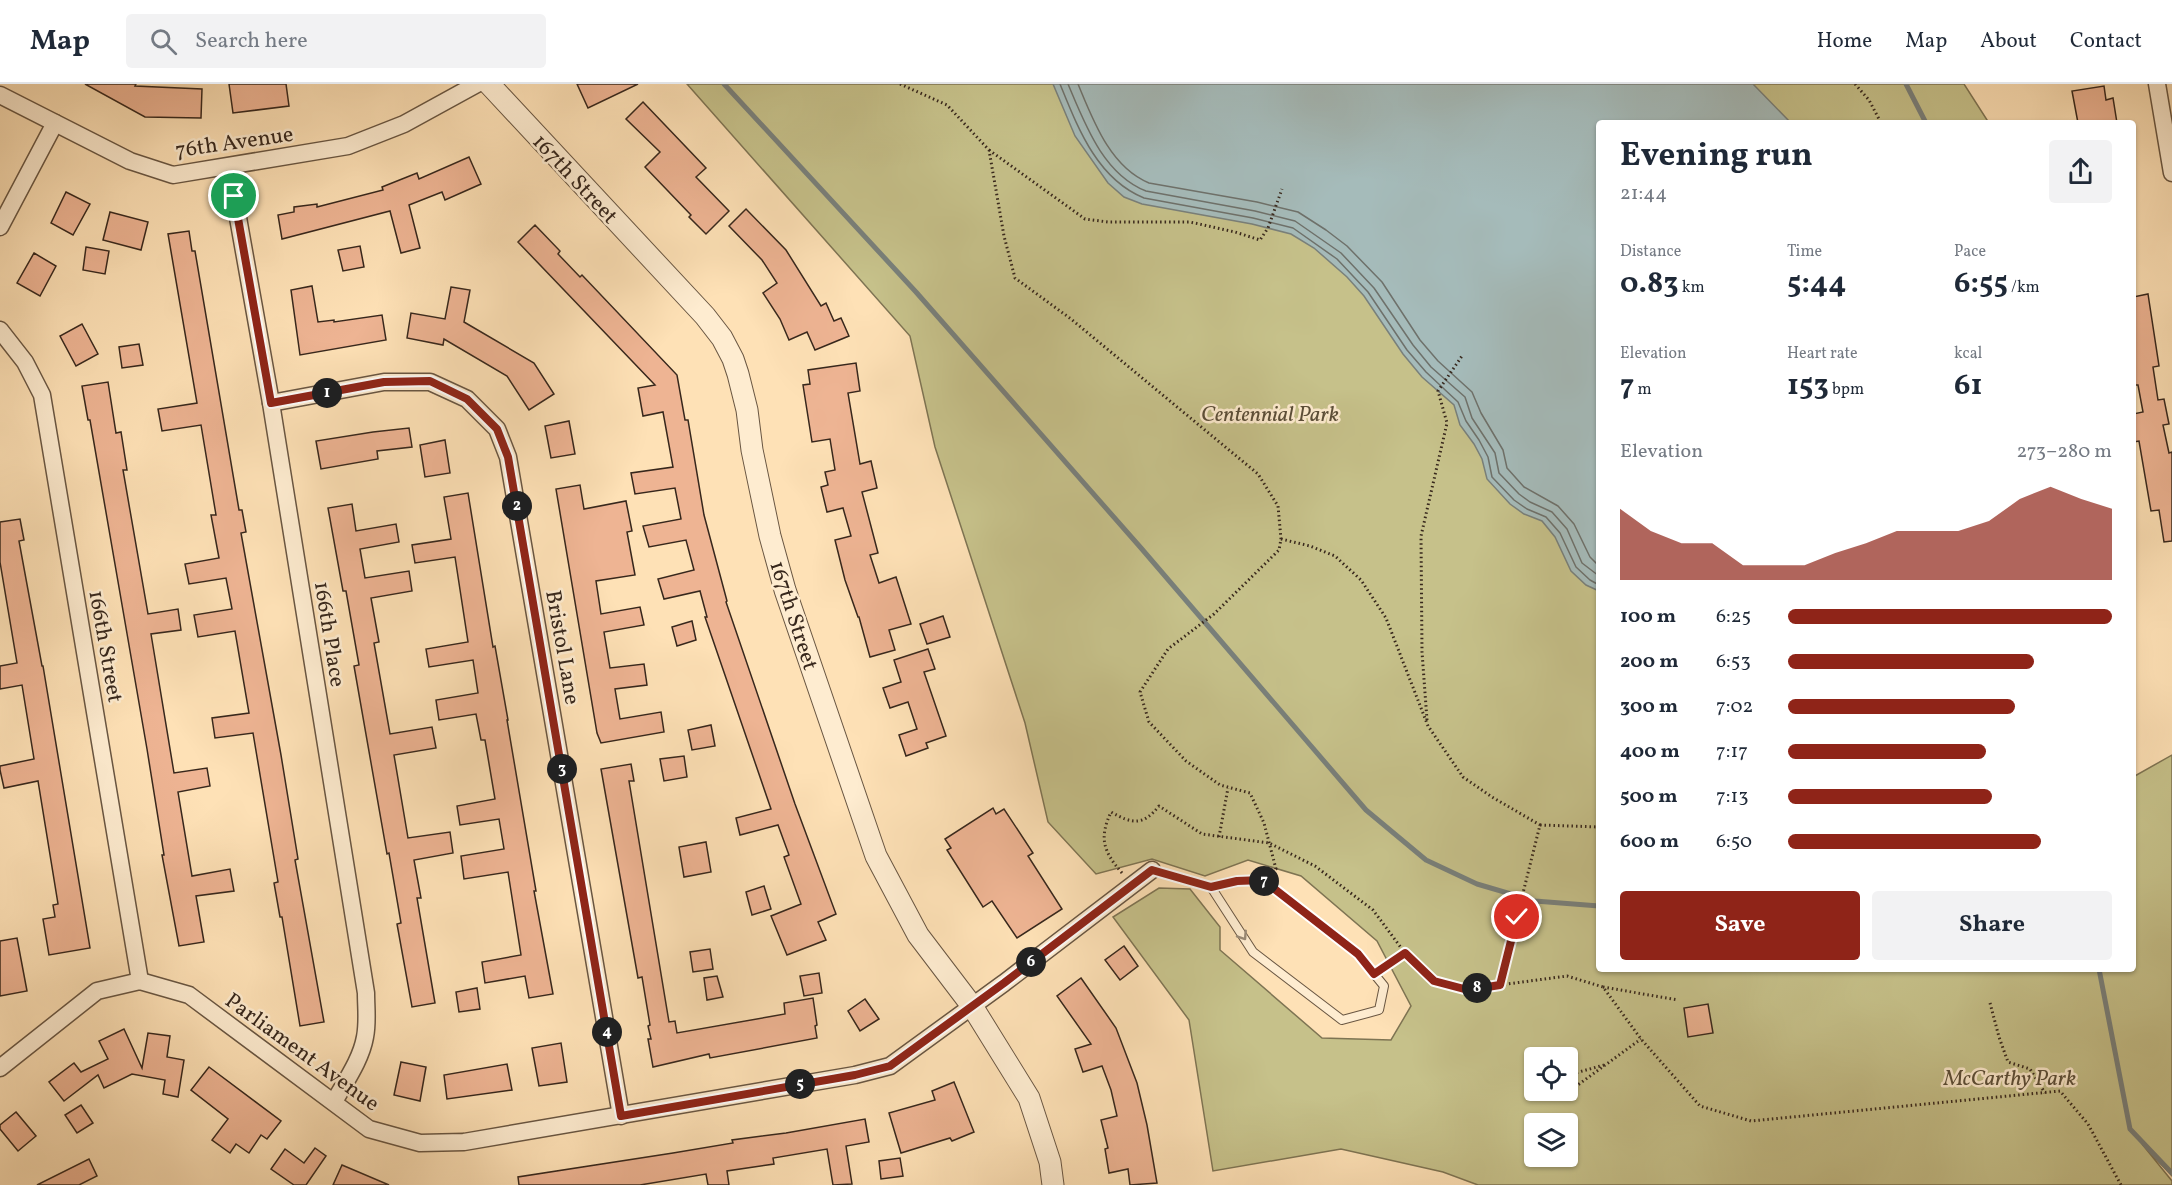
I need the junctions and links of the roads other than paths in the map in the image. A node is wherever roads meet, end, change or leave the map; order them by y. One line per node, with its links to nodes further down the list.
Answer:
1 (477, 84): 7 (street, 76th Avenue)
2 (489, 84): 14 (street, 167th Street)
3 (2157, 84): 6 (street)
4 (0, 95): 5 (street, 76th Avenue)
5 (55, 123): 7 (street, 76th Avenue); 8 (street)
6 (2171, 166)
7 (229, 167): 10 (street, 166th Place)
8 (0, 227)
9 (0, 330): 13 (street, 166th Street)
10 (271, 403): 16 (street, 166th Place); 17 (street, Bristol Lane)
11 (1152, 870): 12 (lane); 14 (street, Parliament Avenue)
12 (1211, 887): 12 (lane, one-way to 12)
13 (140, 981): 15 (street, Parliament Avenue); 16 (street, Parliament Avenue)
14 (972, 1006): 17 (street, Parliament Avenue); 18 (street, 167th Street)
15 (0, 1068)
16 (333, 1102): 17 (street, Parliament Avenue)
17 (621, 1116)
18 (1053, 1185)

